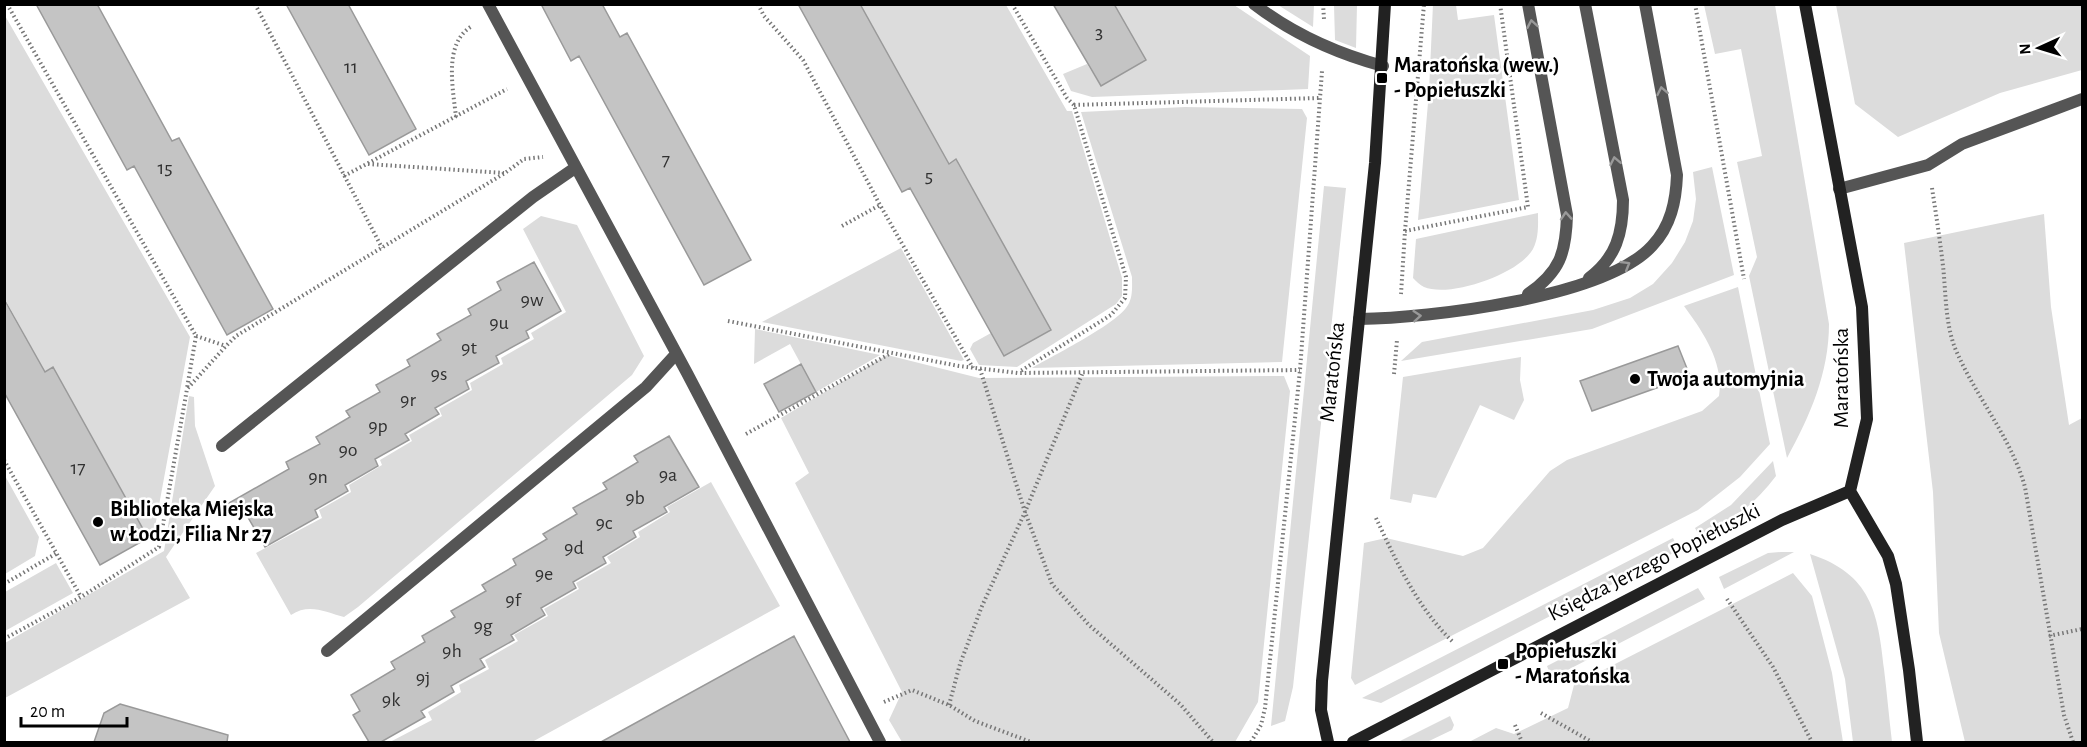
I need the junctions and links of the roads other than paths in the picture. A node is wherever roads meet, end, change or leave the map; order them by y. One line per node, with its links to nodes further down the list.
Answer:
1 (1254, 4): 8 (lane)
2 (1385, 4): 8 (street, Maratońska)
3 (1528, 4): 13 (lane, one-way to 3)
4 (1585, 4): 12 (lane, one-way to 4)
5 (1645, 4): 12 (lane, one-way to 5)
6 (1805, 4): 11 (street, Maratońska)
7 (490, 10): 10 (lane)
8 (1383, 66): 14 (street, Maratońska)
9 (2082, 99): 11 (lane)
10 (575, 168): 15 (lane); 16 (lane)
11 (1839, 189): 17 (street, Maratońska)
12 (1579, 286): 13 (lane)
13 (1522, 298): 14 (lane, one-way to 13)
14 (1359, 319): 20 (street, Maratońska)
15 (676, 354): 18 (lane); 19 (lane)
16 (222, 446)
17 (1850, 492): 21 (street, Księdza Jerzego Popiełuszki); 22 (street)
18 (327, 651)
19 (880, 742)
20 (1328, 742)
21 (1353, 742)
22 (1917, 742)

